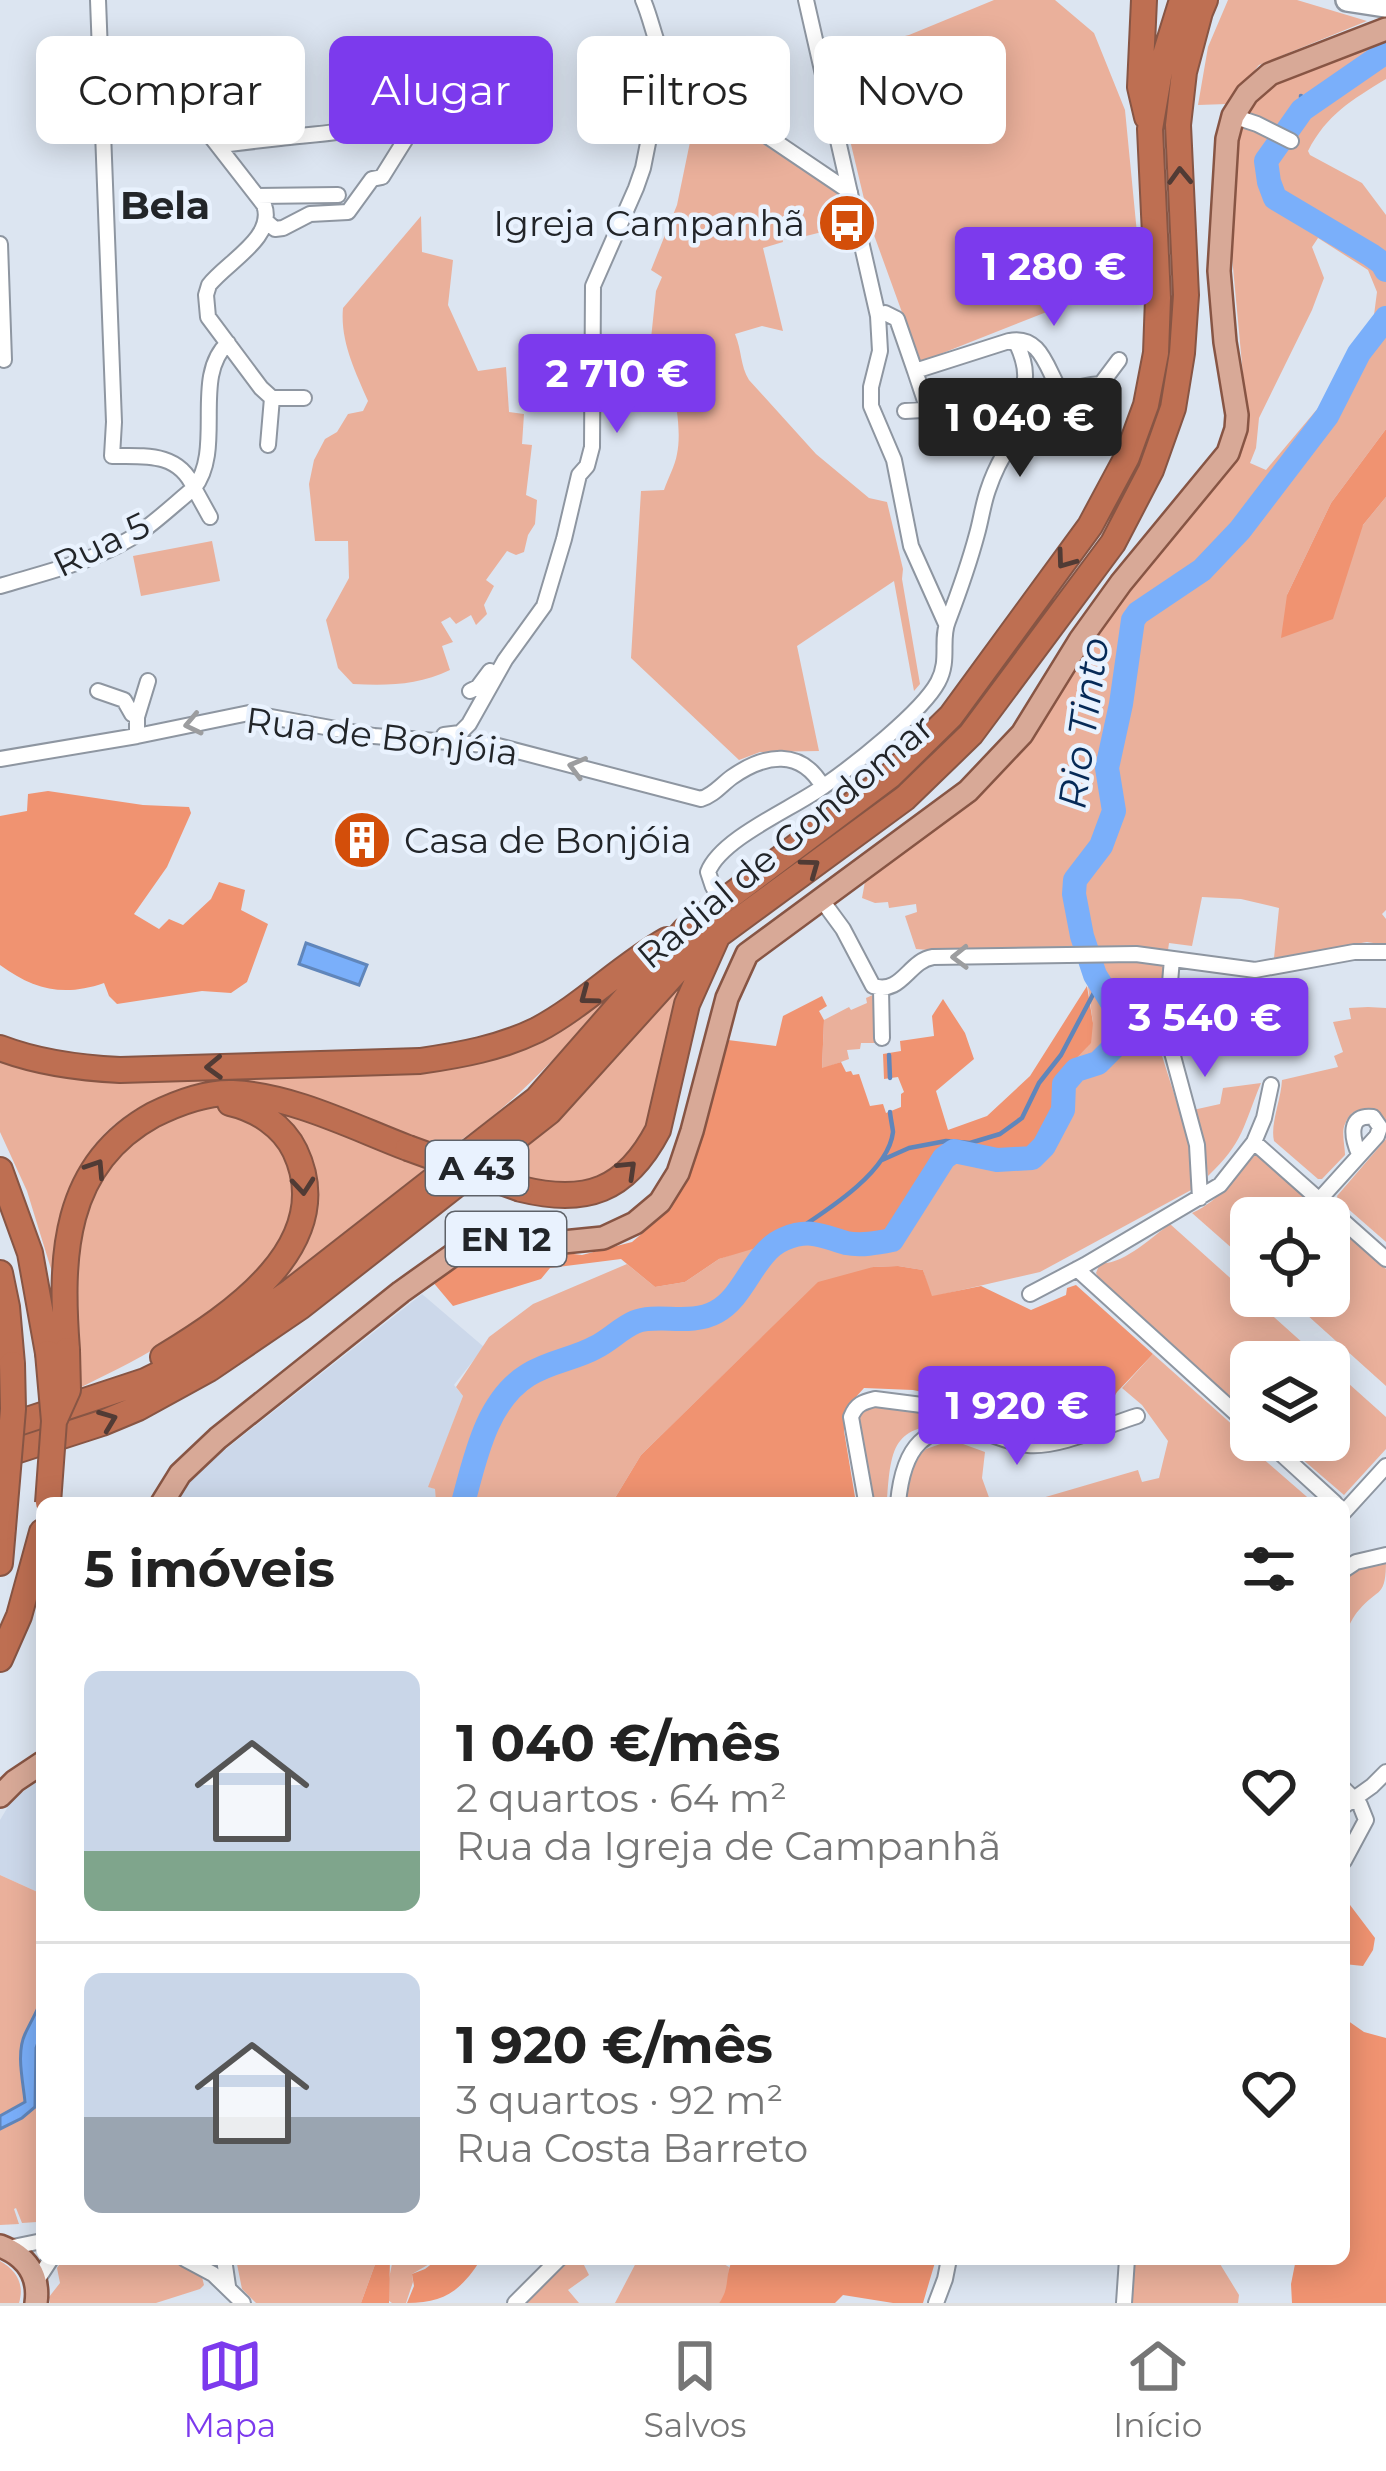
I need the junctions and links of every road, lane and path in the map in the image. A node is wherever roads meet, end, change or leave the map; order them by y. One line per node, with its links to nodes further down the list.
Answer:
1 (98, 0): 10 (street)
2 (643, 0): 11 (street)
3 (806, 0): 22 (street)
4 (1144, 0): 13 (highway)
5 (1182, 0): 13 (highway, Radial de Gondomar / A 43)
6 (1205, 0): 57 (highway, Radial de Gondomar / A 43, one-way to 6)
7 (1346, 0): 8 (main road)
8 (1384, 6)
9 (1386, 29): 12 (main road)
10 (99, 36)
11 (656, 36)
12 (1233, 116): 15 (street); 55 (main road, EN 12)
13 (1150, 129): 56 (highway, Radial de Gondomar / A 43, one-way to 56)
14 (305, 134): 25 (street)
15 (1292, 141)
16 (103, 144): 41 (street, Rua 5)
17 (218, 144): 21 (street)
18 (229, 144): 21 (street)
19 (648, 144): 45 (street)
20 (777, 144): 22 (street)
21 (221, 148): 24 (street)
22 (850, 192): 29 (street)
23 (338, 195): 24 (street)
24 (257, 196): 25 (street)
25 (267, 222): 31 (street)
26 (0, 244): 27 (street)
27 (1, 262): 28 (street)
28 (1, 302): 32 (street)
29 (878, 316): 34 (street); 44 (street)
30 (1009, 341): 34 (street); 35 (street); 38 (street)
31 (228, 343): 36 (street); 41 (street)
32 (4, 360)
33 (1119, 360): 35 (street)
34 (915, 371): 38 (street)
35 (1064, 395): 44 (street)
36 (272, 398): 37 (street); 40 (street)
37 (304, 398)
38 (928, 410): 39 (street)
39 (905, 411)
40 (268, 445)
41 (194, 488): 42 (street, Rua 5); 43 (street, Rua 5)
42 (211, 517)
43 (0, 590)
44 (946, 624): 53 (street)
45 (511, 650): 48 (street); 51 (street)
46 (148, 681): 49 (street)
47 (98, 691): 49 (street)
48 (470, 691)
49 (137, 717): 50 (street)
50 (137, 736): 51 (street, Rua de Bonjóia, one-way to 50); 52 (street, Rua de Bonjóia)
51 (430, 742): 53 (street, Rua de Bonjóia, one-way to 51)
52 (0, 759)
53 (823, 787): 54 (street)
54 (713, 887)
55 (821, 899): 60 (street); 86 (main road, EN 12)
56 (685, 929): 62 (highway, one-way to 62); 77 (highway, Radial de Gondomar / A 43)
57 (717, 937): 64 (highway, one-way to 57, bridge); 82 (highway, Radial de Gondomar / A 43, one-way to 57)
58 (1386, 952): 59 (street)
59 (1172, 959): 60 (street, one-way to 60); 70 (street)
60 (881, 989): 61 (street)
61 (882, 1038)
62 (0, 1048)
63 (1271, 1085): 65 (street)
64 (192, 1100): 76 (highway, one-way to 64); 77 (highway, one-way to 77)
65 (1254, 1142): 68 (street); 70 (street)
66 (1359, 1154): 69 (street)
67 (0, 1170): 76 (highway)
68 (1316, 1197)
69 (1322, 1197)
70 (1200, 1198): 73 (street)
71 (1350, 1227): 72 (street)
72 (1386, 1259)
73 (1077, 1269): 75 (street); 78 (street)
74 (0, 1274): 91 (highway, bridge)
75 (1030, 1294)
76 (58, 1352): 85 (highway, bridge)
77 (99, 1396): 80 (highway, Radial de Gondomar / A 43)
78 (1230, 1408)
79 (1137, 1416): 81 (street)
80 (0, 1429)
81 (982, 1432): 87 (street); 88 (street)
82 (0, 1456)
83 (1289, 1461): 89 (street)
84 (1386, 1466): 90 (street)
85 (48, 1497)
86 (166, 1497)
87 (865, 1497)
88 (899, 1497)
89 (1328, 1497)
90 (1350, 1505)
91 (2, 1530): 94 (highway)
92 (36, 1556): 96 (highway)
93 (1386, 1556): 95 (street)
94 (0, 1563)
95 (1350, 1566)
96 (0, 1659)
97 (36, 1767): 99 (main road)
98 (1386, 1772): 100 (street)
99 (0, 1796)
100 (1350, 1797)
101 (1350, 1800): 102 (street)
102 (1350, 1850)
103 (36, 2242): 104 (street)
104 (4, 2247): 112 (main road)
105 (49, 2265): 112 (street)
106 (196, 2265): 111 (street)
107 (225, 2265): 111 (street)
108 (553, 2265): 114 (street)
109 (948, 2265): 115 (street)
110 (1127, 2265): 116 (street)
111 (228, 2286): 113 (street)
112 (37, 2295)
113 (243, 2303)
114 (515, 2303)
115 (936, 2303)
116 (1124, 2303)

